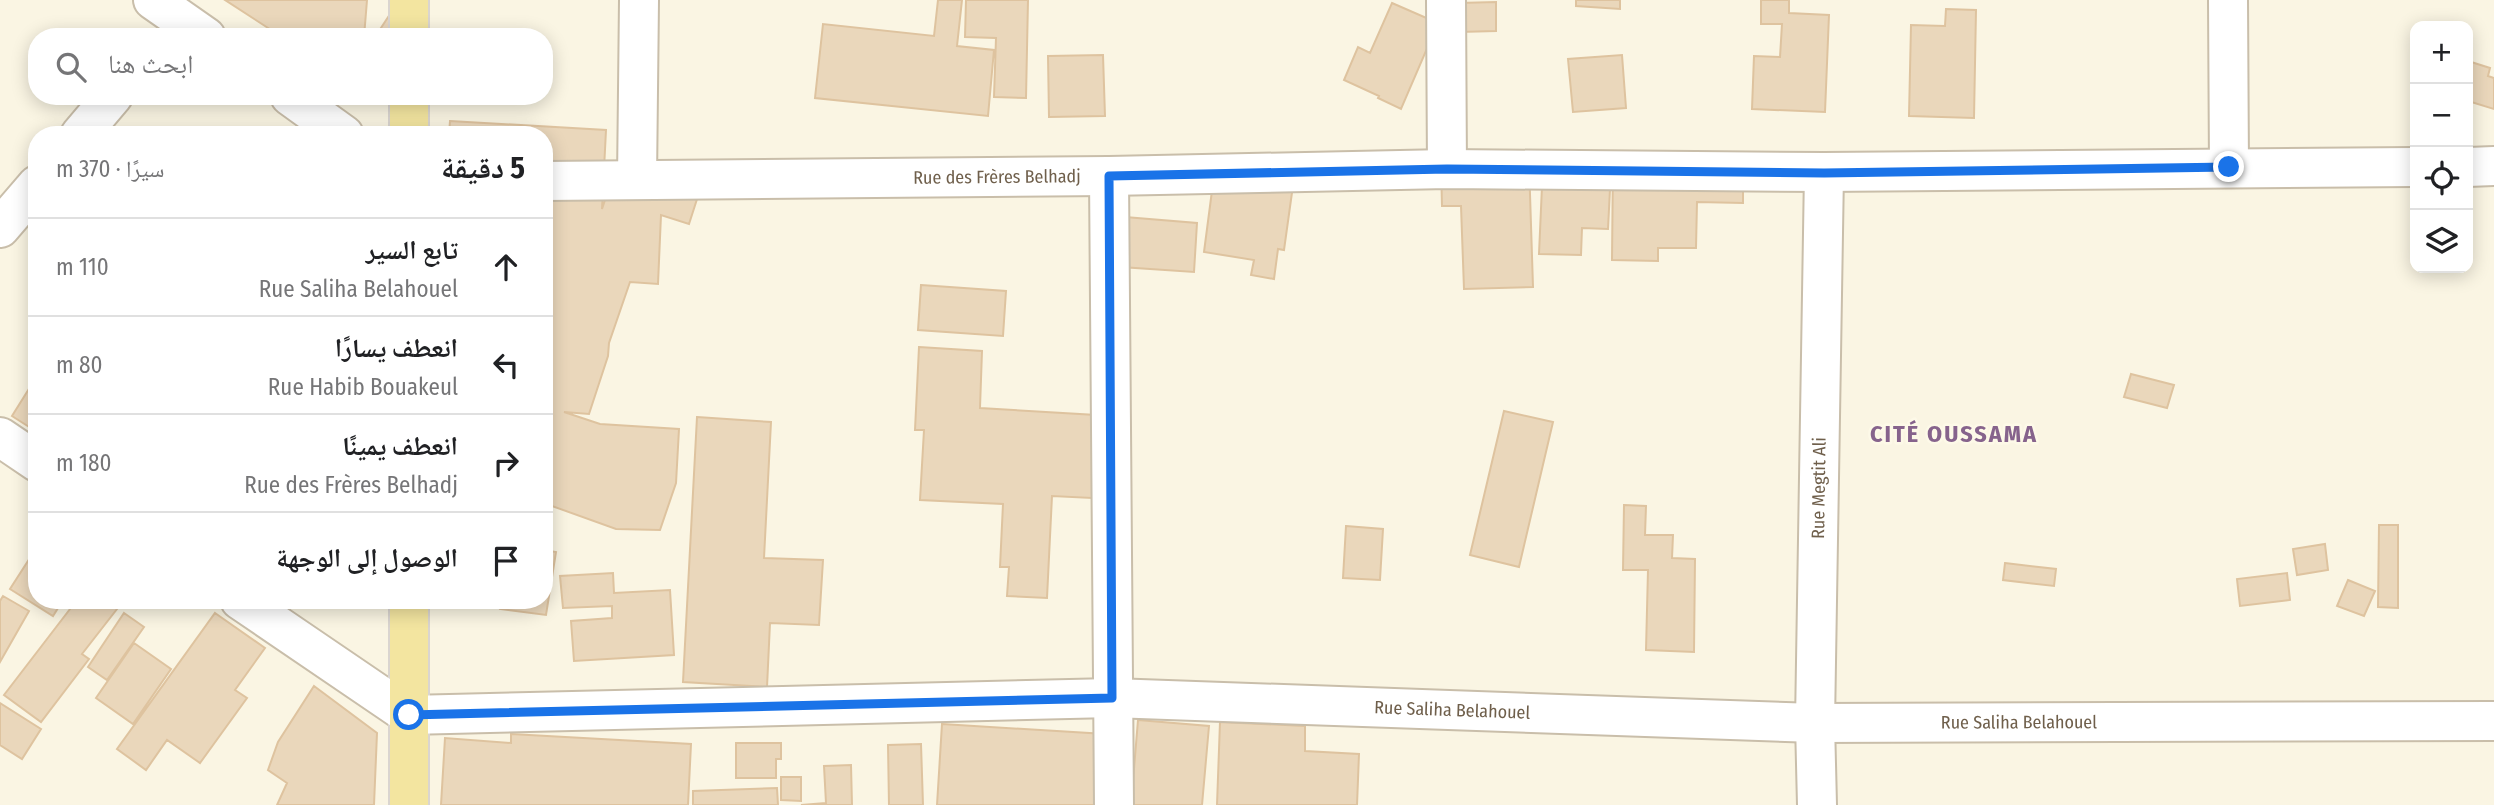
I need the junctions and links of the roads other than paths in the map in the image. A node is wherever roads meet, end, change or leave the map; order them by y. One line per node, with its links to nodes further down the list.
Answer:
1 (409, 0): 5 (main road)
2 (639, 0): 19 (street)
3 (1446, 0): 16 (street)
4 (2228, 0): 13 (street)
5 (410, 28)
6 (105, 105): 9 (street)
7 (302, 105): 10 (street)
8 (410, 105): 11 (main road)
9 (88, 126)
10 (332, 126)
11 (410, 126)
12 (2494, 166): 15 (street)
13 (2229, 167): 14 (street, Rue des Frères Belhadj); 17 (street, Rue des Frères Belhadj)
14 (2410, 167)
15 (2473, 167)
16 (1447, 169): 17 (street, Rue des Frères Belhadj); 18 (street, Rue des Frères Belhadj)
17 (1824, 173): 30 (street, Rue Megtit Ali)
18 (1109, 176): 19 (street, Rue des Frères Belhadj); 27 (street)
19 (637, 180): 20 (street, Rue des Frères Belhadj)
20 (553, 181)
21 (28, 195): 22 (street)
22 (0, 228)
23 (0, 437): 24 (street)
24 (28, 456)
25 (253, 609): 28 (street)
26 (410, 609): 28 (main road)
27 (1112, 698): 28 (street, Rue Saliha Belahouel); 30 (street, Rue Saliha Belahouel); 32 (street)
28 (409, 715): 31 (main road)
29 (2494, 721): 30 (street, Rue Saliha Belahouel)
30 (1815, 723): 33 (street, Rue Megtit Ali)
31 (409, 805)
32 (1114, 805)
33 (1817, 805)

